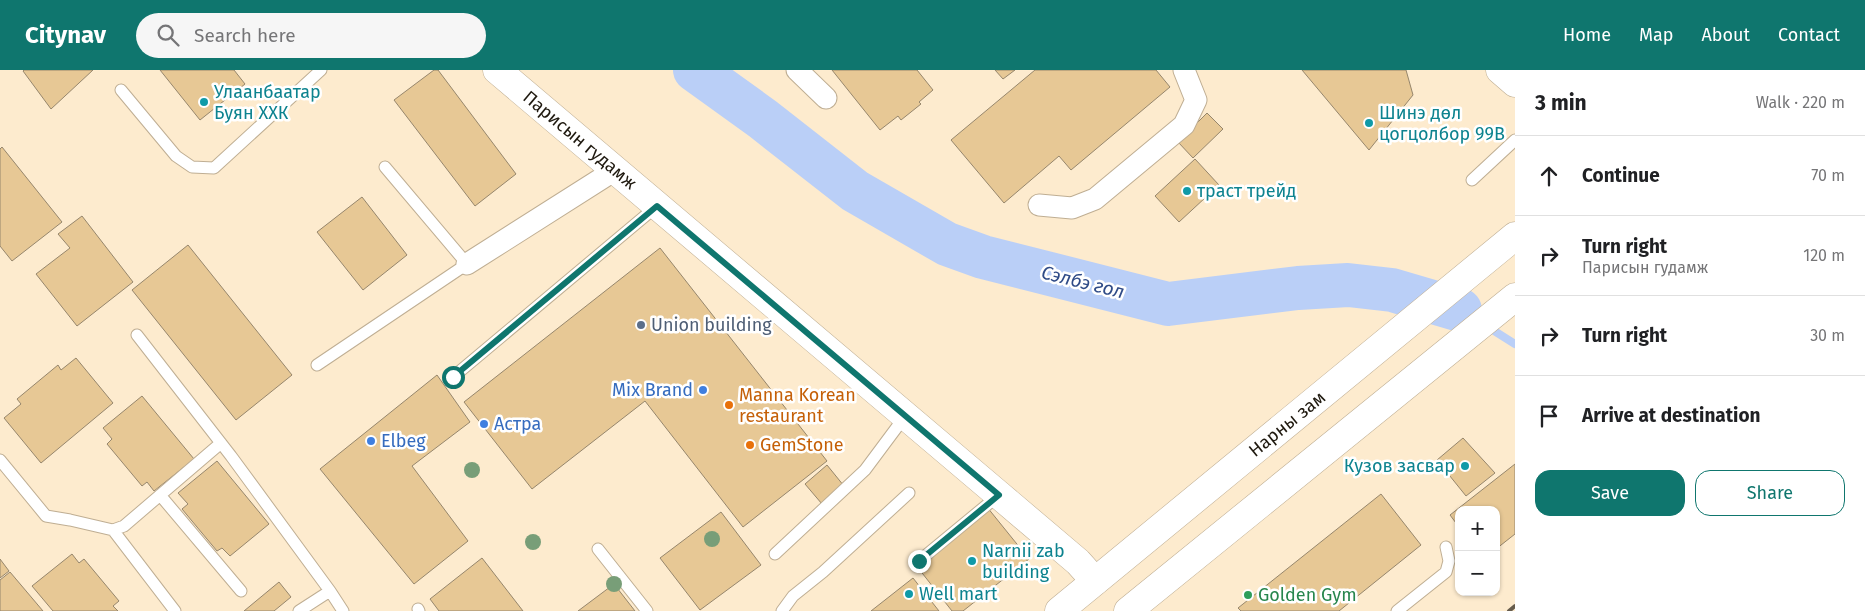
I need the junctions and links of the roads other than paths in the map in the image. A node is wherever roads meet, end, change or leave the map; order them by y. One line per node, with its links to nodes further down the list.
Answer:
1 (320, 70): 7 (lane)
2 (497, 70): 11 (main road, Парисын гудамж)
3 (797, 70): 8 (street)
4 (1184, 70): 13 (street)
5 (1500, 70): 6 (main road)
6 (1515, 83)
7 (121, 90)
8 (826, 98)
9 (1515, 140): 12 (lane)
10 (385, 167): 16 (lane)
11 (615, 170): 14 (main road, Парисын гудамж); 16 (street)
12 (1472, 180)
13 (1039, 205)
14 (657, 206): 20 (lane); 21 (main road, Парисын гудамж)
15 (1515, 236): 32 (main road, Нарны зам)
16 (467, 264): 19 (lane)
17 (1515, 297): 35 (main road)
18 (137, 335): 22 (lane)
19 (317, 365)
20 (453, 377)
21 (906, 415): 26 (main road, Парисын гудамж); 30 (lane)
22 (221, 443): 25 (lane); 34 (lane)
23 (0, 460): 27 (lane)
24 (909, 493): 40 (lane)
25 (160, 495): 27 (lane); 33 (lane)
26 (999, 495): 31 (lane); 32 (main road, Парисын гудамж)
27 (113, 530): 36 (lane)
28 (1446, 547): 42 (lane)
29 (598, 550): 39 (lane)
30 (775, 554)
31 (919, 561)
32 (1095, 582): 41 (main road, Нарны зам)
33 (241, 591)
34 (330, 591): 37 (lane); 38 (lane)
35 (1136, 608)
36 (175, 611)
37 (299, 611)
38 (343, 611)
39 (647, 611)
40 (782, 611)
41 (1059, 611)
42 (1397, 611)

